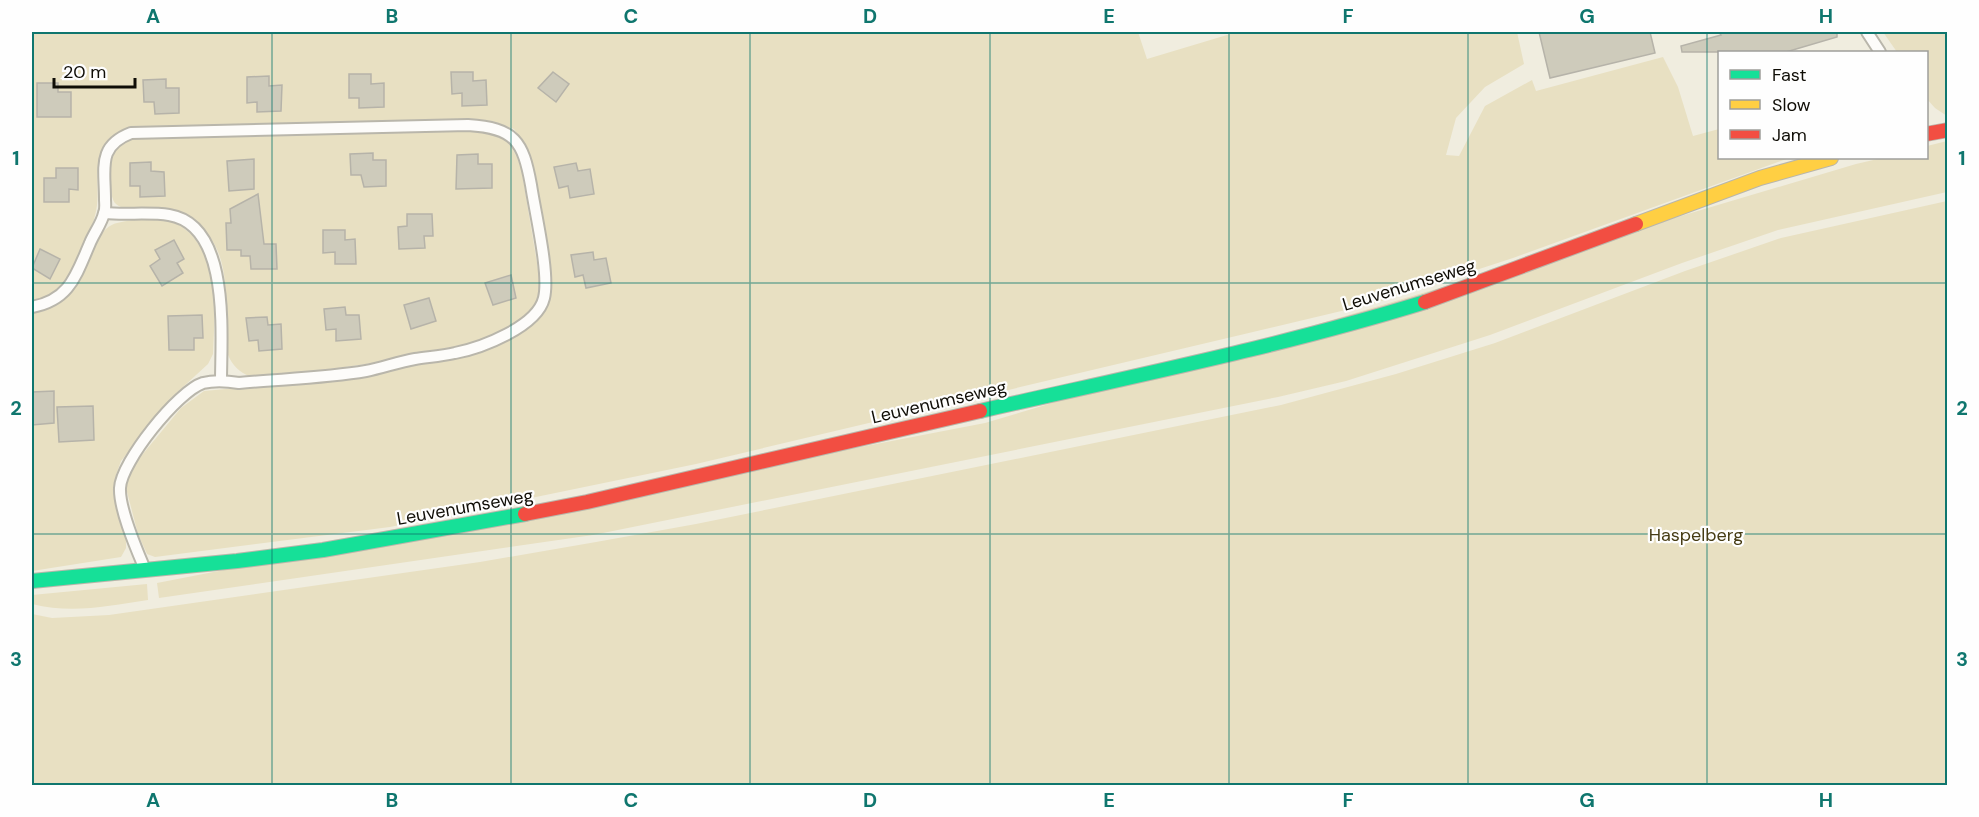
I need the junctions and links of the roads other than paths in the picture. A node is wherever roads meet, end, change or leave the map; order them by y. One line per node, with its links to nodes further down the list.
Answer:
1 (1867, 32): 2 (lane)
2 (1879, 51)
3 (1947, 130): 4 (main road)
4 (1928, 131)
5 (1827, 159): 9 (main road, Leuvenumseweg)
6 (105, 213): 7 (lane); 8 (lane); 8 (lane)
7 (32, 307)
8 (221, 381): 9 (lane)
9 (145, 570): 10 (main road, Leuvenumseweg)
10 (32, 581)

